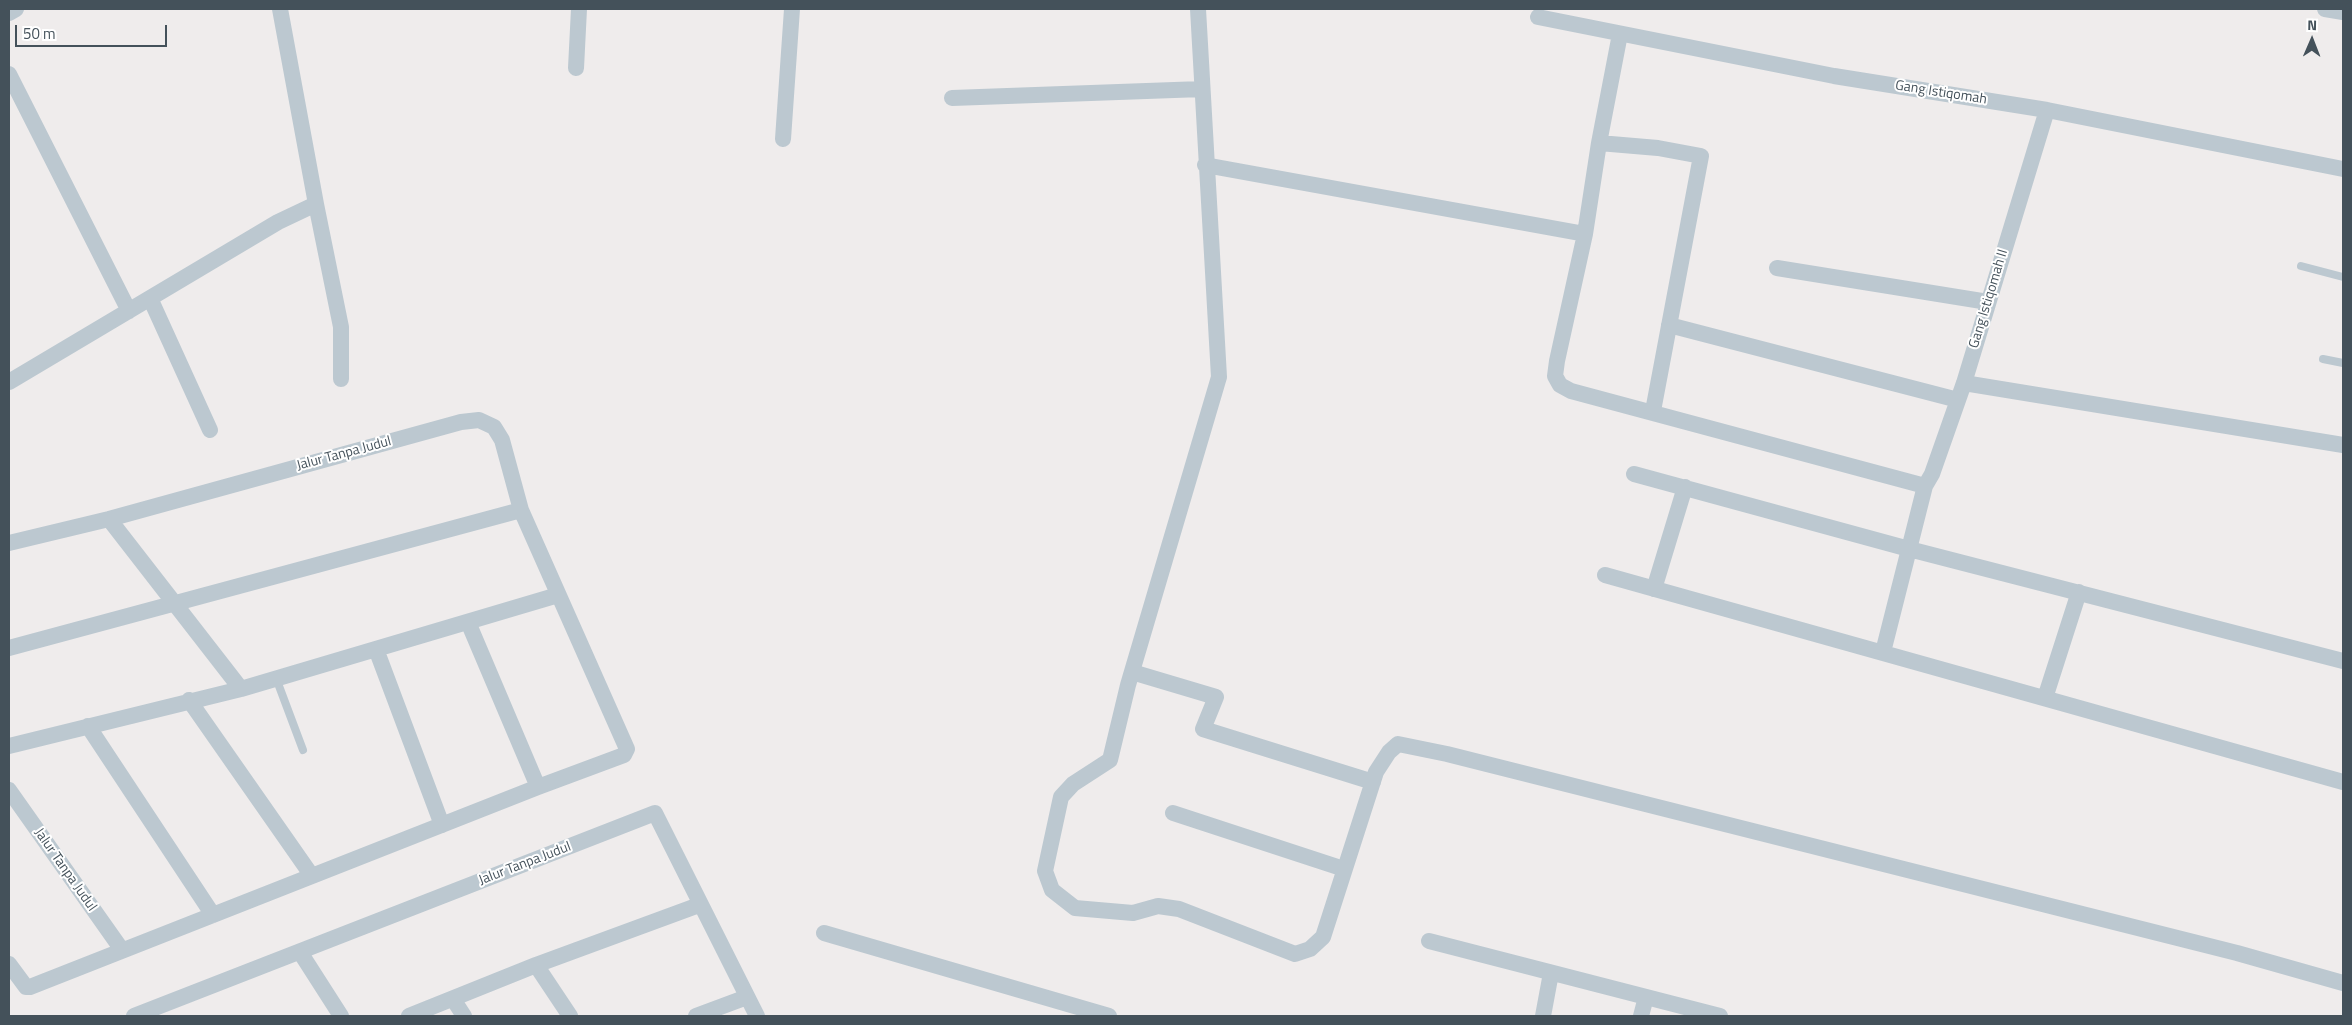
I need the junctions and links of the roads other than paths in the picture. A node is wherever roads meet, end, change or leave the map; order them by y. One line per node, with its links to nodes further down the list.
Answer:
1 (16, 9): 8 (street)
2 (280, 9): 20 (street)
3 (579, 9): 11 (street)
4 (792, 9): 16 (street)
5 (1198, 9): 13 (street)
6 (2325, 9): 7 (street)
7 (2343, 12)
8 (9, 13)
9 (1538, 17): 10 (street, Gang Istiqomah)
10 (1620, 34): 15 (street, Gang Istiqomah); 17 (street)
11 (576, 68)
12 (9, 74): 27 (street)
13 (1202, 89): 14 (street); 18 (street)
14 (952, 98)
15 (2047, 110): 19 (street, Gang Istiqomah); 26 (street, Gang Istiqomah II)
16 (783, 139)
17 (1599, 143): 21 (street); 28 (street)
18 (1206, 166): 21 (street); 55 (street)
19 (2343, 169)
20 (316, 204): 25 (street); 31 (street)
21 (1585, 234): 35 (street)
22 (2301, 266): 24 (lane)
23 (1777, 268): 26 (street)
24 (2343, 277)
25 (150, 298): 27 (street); 36 (street)
26 (1988, 302): 33 (street, Gang Istiqomah II)
27 (130, 310): 32 (street)
28 (1669, 325): 34 (street); 35 (street)
29 (2323, 359): 30 (lane)
30 (2343, 363)
31 (342, 379)
32 (9, 382)
33 (1964, 383): 34 (street, Gang Istiqomah II); 37 (street)
34 (1958, 400): 39 (street, Gang Istiqomah II)
35 (1653, 411): 39 (street)
36 (210, 430)
37 (2343, 445)
38 (1634, 474): 40 (street)
39 (1925, 486): 44 (street, Gang Istiqomah II)
40 (1685, 487): 44 (street); 46 (street)
41 (521, 510): 42 (street, Jalur Tanpa Judul); 48 (street, Jalur Tanpa Judul); 49 (street)
42 (109, 518): 43 (street, Jalur Tanpa Judul); 49 (street)
43 (9, 543)
44 (1909, 549): 47 (street); 53 (street, Gang Istiqomah II)
45 (1605, 575): 46 (street)
46 (1654, 589): 53 (street)
47 (2079, 592): 54 (street); 58 (street)
48 (558, 595): 50 (street); 65 (street, Jalur Tanpa Judul)
49 (175, 602): 51 (street); 57 (street)
50 (468, 622): 52 (street); 65 (street)
51 (9, 648)
52 (376, 649): 56 (street); 68 (street)
53 (1883, 652): 58 (street)
54 (2343, 661)
55 (1132, 672): 63 (street); 69 (street)
56 (276, 678): 57 (street); 62 (lane)
57 (241, 689): 59 (street)
58 (2045, 698): 64 (street)
59 (189, 700): 60 (street); 70 (street)
60 (88, 726): 61 (street); 72 (street)
61 (9, 746)
62 (303, 750)
63 (1372, 782): 69 (street); 80 (street)
64 (2343, 782)
65 (538, 787): 68 (street, Jalur Tanpa Judul)
66 (9, 790): 75 (street, Jalur Tanpa Judul)
67 (1173, 813): 69 (street)
68 (442, 825): 70 (street, Jalur Tanpa Judul)
69 (1344, 869)
70 (312, 876): 72 (street, Jalur Tanpa Judul)
71 (699, 905): 76 (street, Jalur Tanpa Judul); 78 (street); 81 (street, Jalur Tanpa Judul)
72 (213, 915): 75 (street, Jalur Tanpa Judul)
73 (824, 933): 91 (street)
74 (1429, 941): 79 (street)
75 (122, 950): 77 (street, Jalur Tanpa Judul)
76 (300, 952): 84 (street, Jalur Tanpa Judul); 85 (street)
77 (9, 964)
78 (536, 965): 83 (street); 88 (street)
79 (1551, 973): 82 (street); 92 (street)
80 (2343, 983)
81 (747, 997): 89 (street); 90 (street, Jalur Tanpa Judul)
82 (1646, 997): 93 (street); 94 (street)
83 (453, 999): 86 (street); 87 (street)
84 (134, 1016)
85 (341, 1016)
86 (409, 1016)
87 (464, 1016)
88 (570, 1016)
89 (696, 1016)
90 (757, 1016)
91 (1109, 1016)
92 (1543, 1016)
93 (1641, 1016)
94 (1720, 1016)

